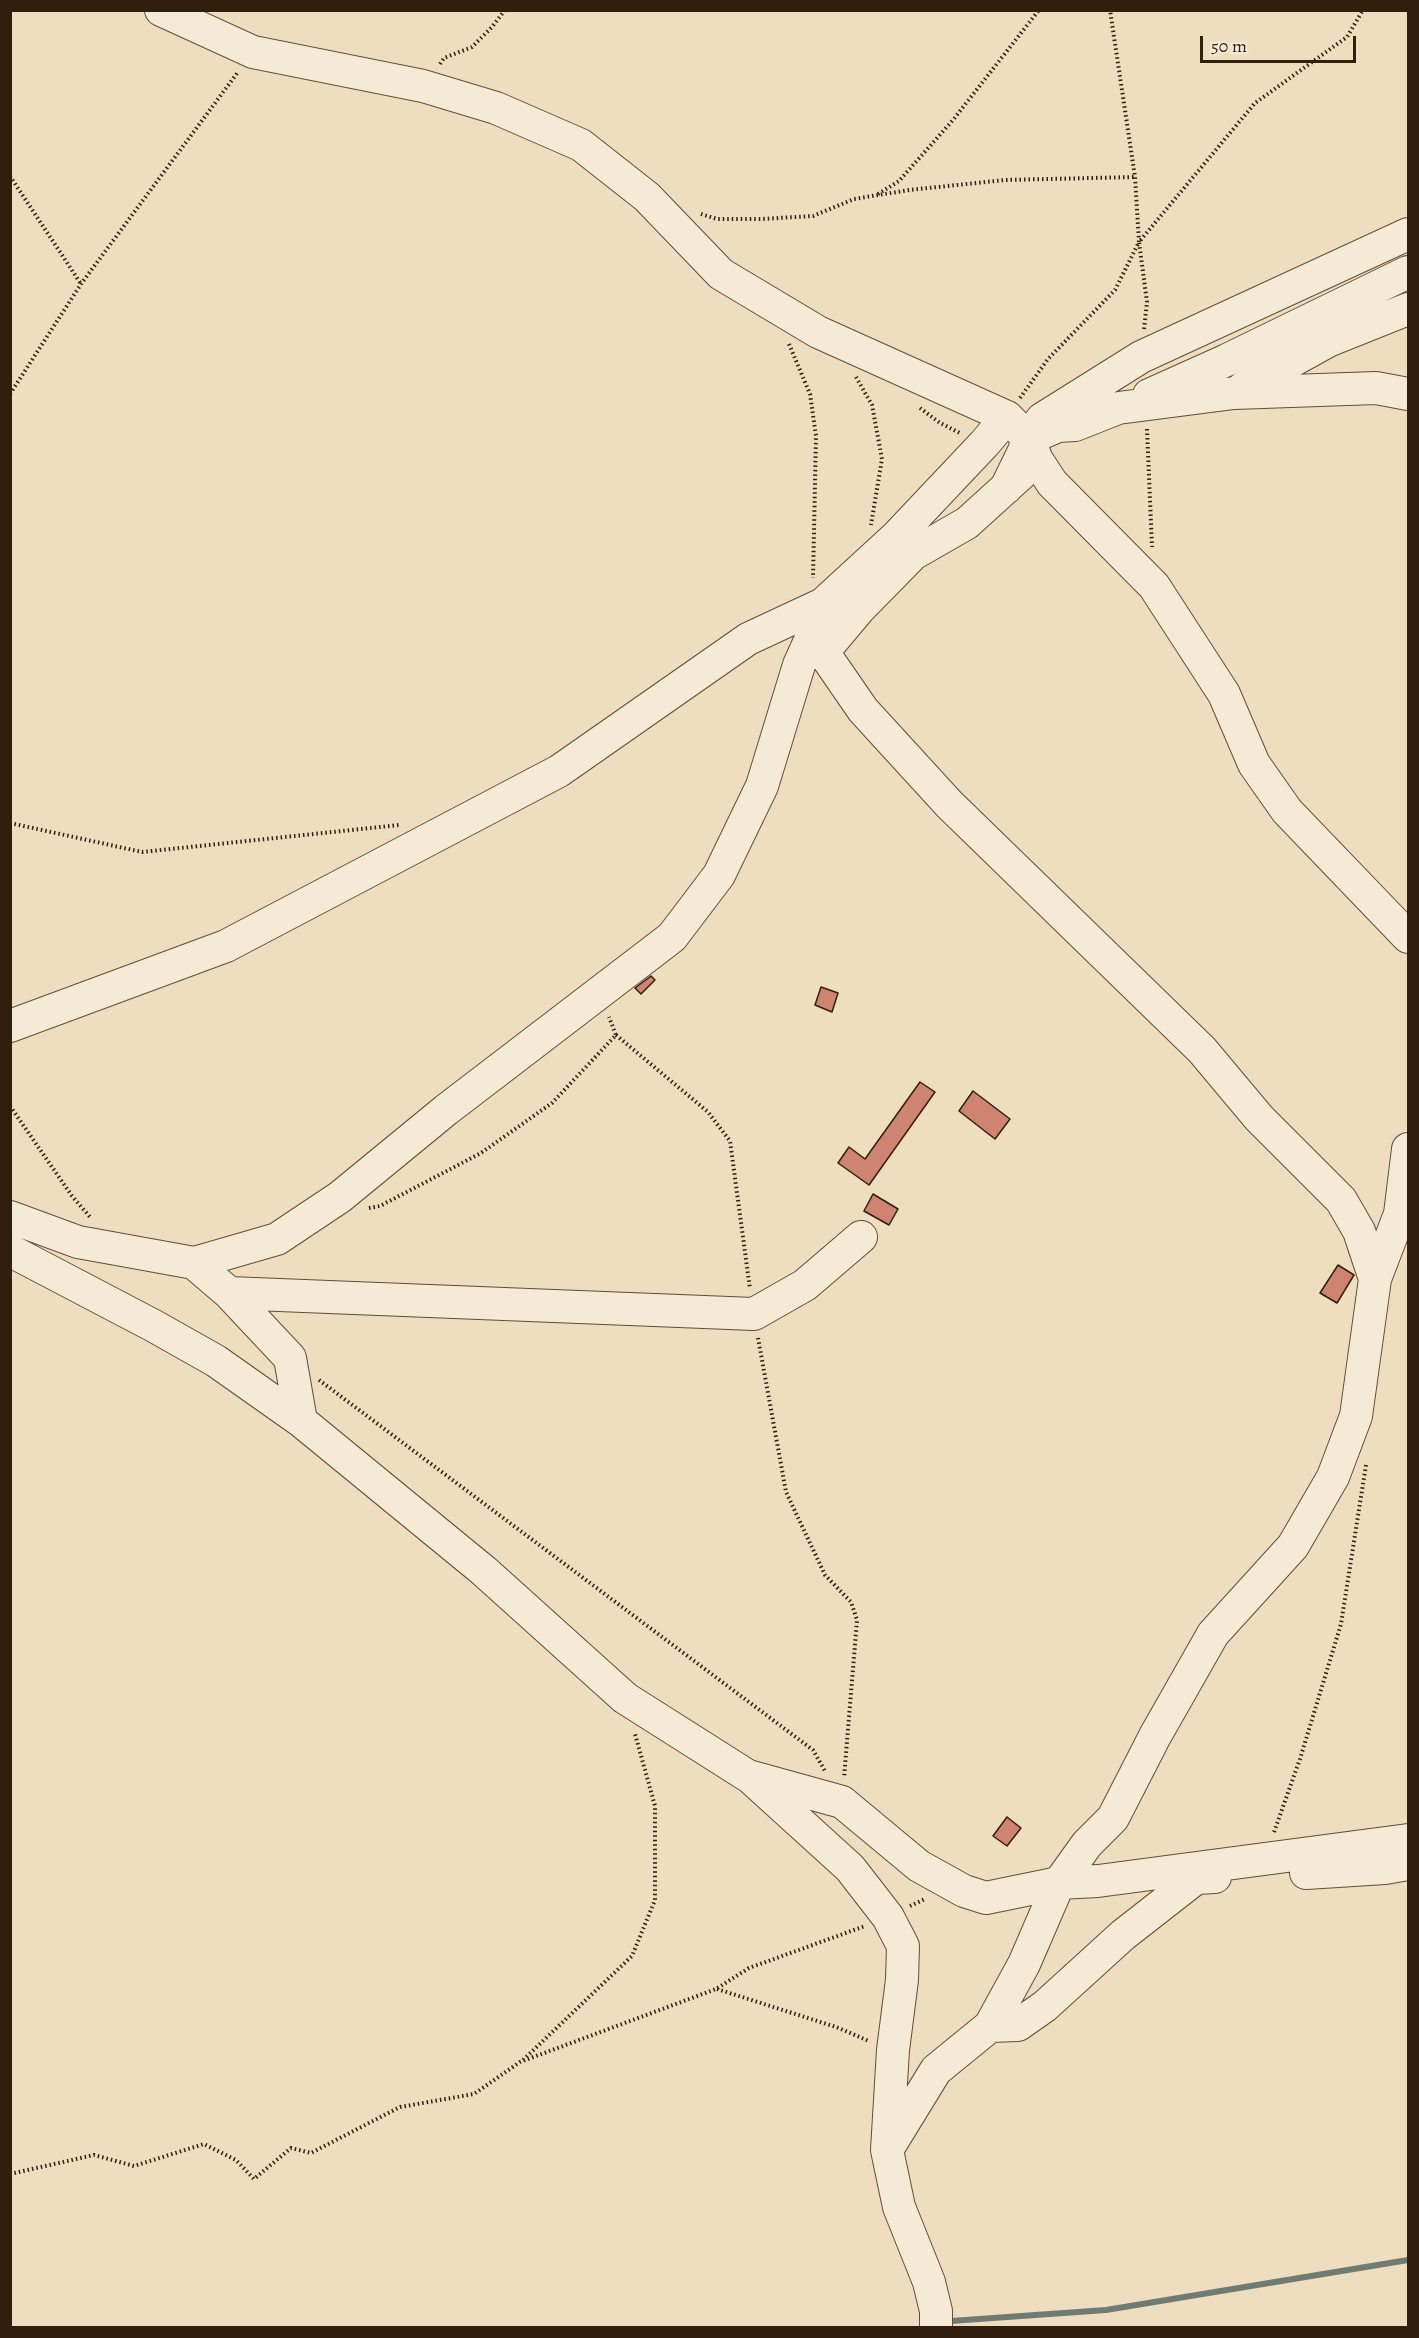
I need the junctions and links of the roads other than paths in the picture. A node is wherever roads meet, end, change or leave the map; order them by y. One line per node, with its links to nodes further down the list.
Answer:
1 (161, 10): 8 (street)
2 (1408, 234): 8 (street)
3 (1408, 272): 7 (street)
4 (1408, 309): 5 (street)
5 (1234, 393): 6 (street); 7 (street)
6 (1408, 394)
7 (1118, 408): 8 (street)
8 (1024, 438): 9 (street); 9 (street); 10 (street)
9 (817, 625): 11 (street); 18 (street); 19 (street)
10 (1408, 937)
11 (10, 1026)
12 (1408, 1149): 13 (street)
13 (1404, 1206): 19 (street)
14 (10, 1217): 15 (street)
15 (86, 1232): 17 (street); 18 (street)
16 (861, 1237): 20 (street)
17 (11, 1251): 21 (street)
18 (194, 1263): 20 (street)
19 (1375, 1279): 26 (street)
20 (229, 1293): 21 (street)
21 (301, 1421): 22 (street)
22 (748, 1776): 26 (street); 28 (street)
23 (1408, 1840): 25 (street)
24 (1408, 1864): 25 (street)
25 (1203, 1872): 26 (street); 27 (street)
26 (1059, 1883): 27 (street)
27 (990, 2026): 28 (street)
28 (887, 2150): 29 (street)
29 (936, 2328)

